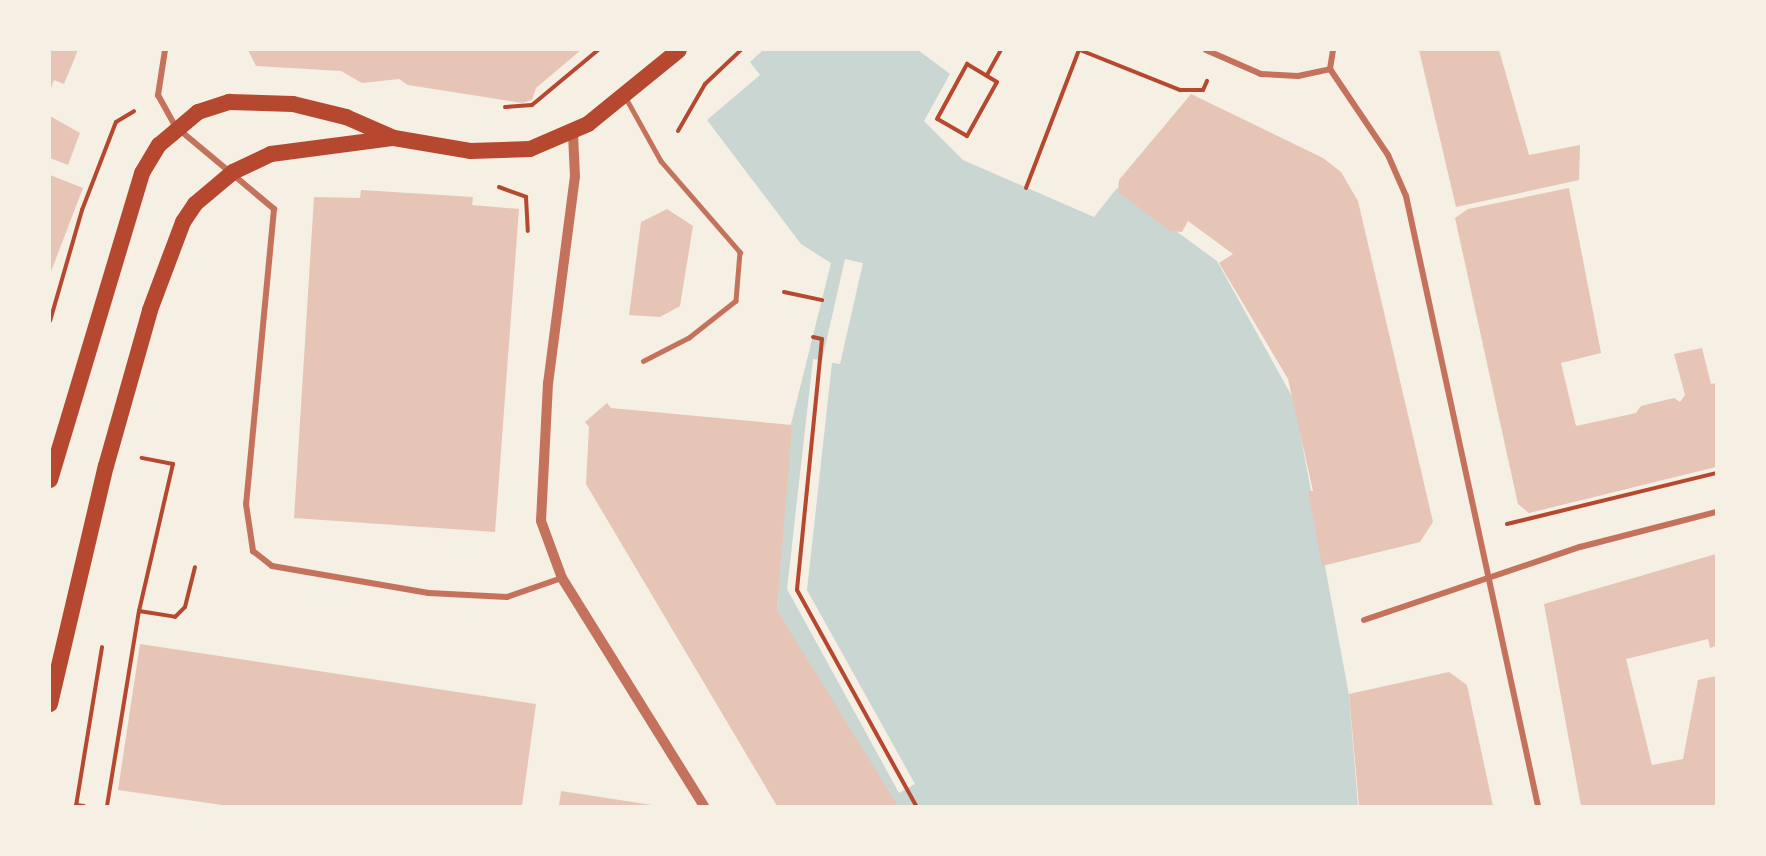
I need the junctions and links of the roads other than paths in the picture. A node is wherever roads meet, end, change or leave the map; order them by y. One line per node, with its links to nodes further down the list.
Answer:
1 (165, 50): 7 (street)
2 (679, 50): 6 (highway)
3 (1206, 50): 5 (street)
4 (1333, 50): 5 (street)
5 (1330, 69): 14 (street)
6 (625, 96): 8 (highway); 11 (lane)
7 (177, 127): 9 (highway); 10 (street); 12 (highway)
8 (573, 134): 9 (highway); 15 (street)
9 (394, 138): 10 (highway)
10 (233, 172): 15 (street); 17 (highway)
11 (644, 361)
12 (50, 480)
13 (1716, 512): 14 (street)
14 (1491, 577): 16 (street); 19 (street)
15 (562, 578): 18 (street)
16 (1364, 620)
17 (50, 704)
18 (704, 807)
19 (1538, 807)

